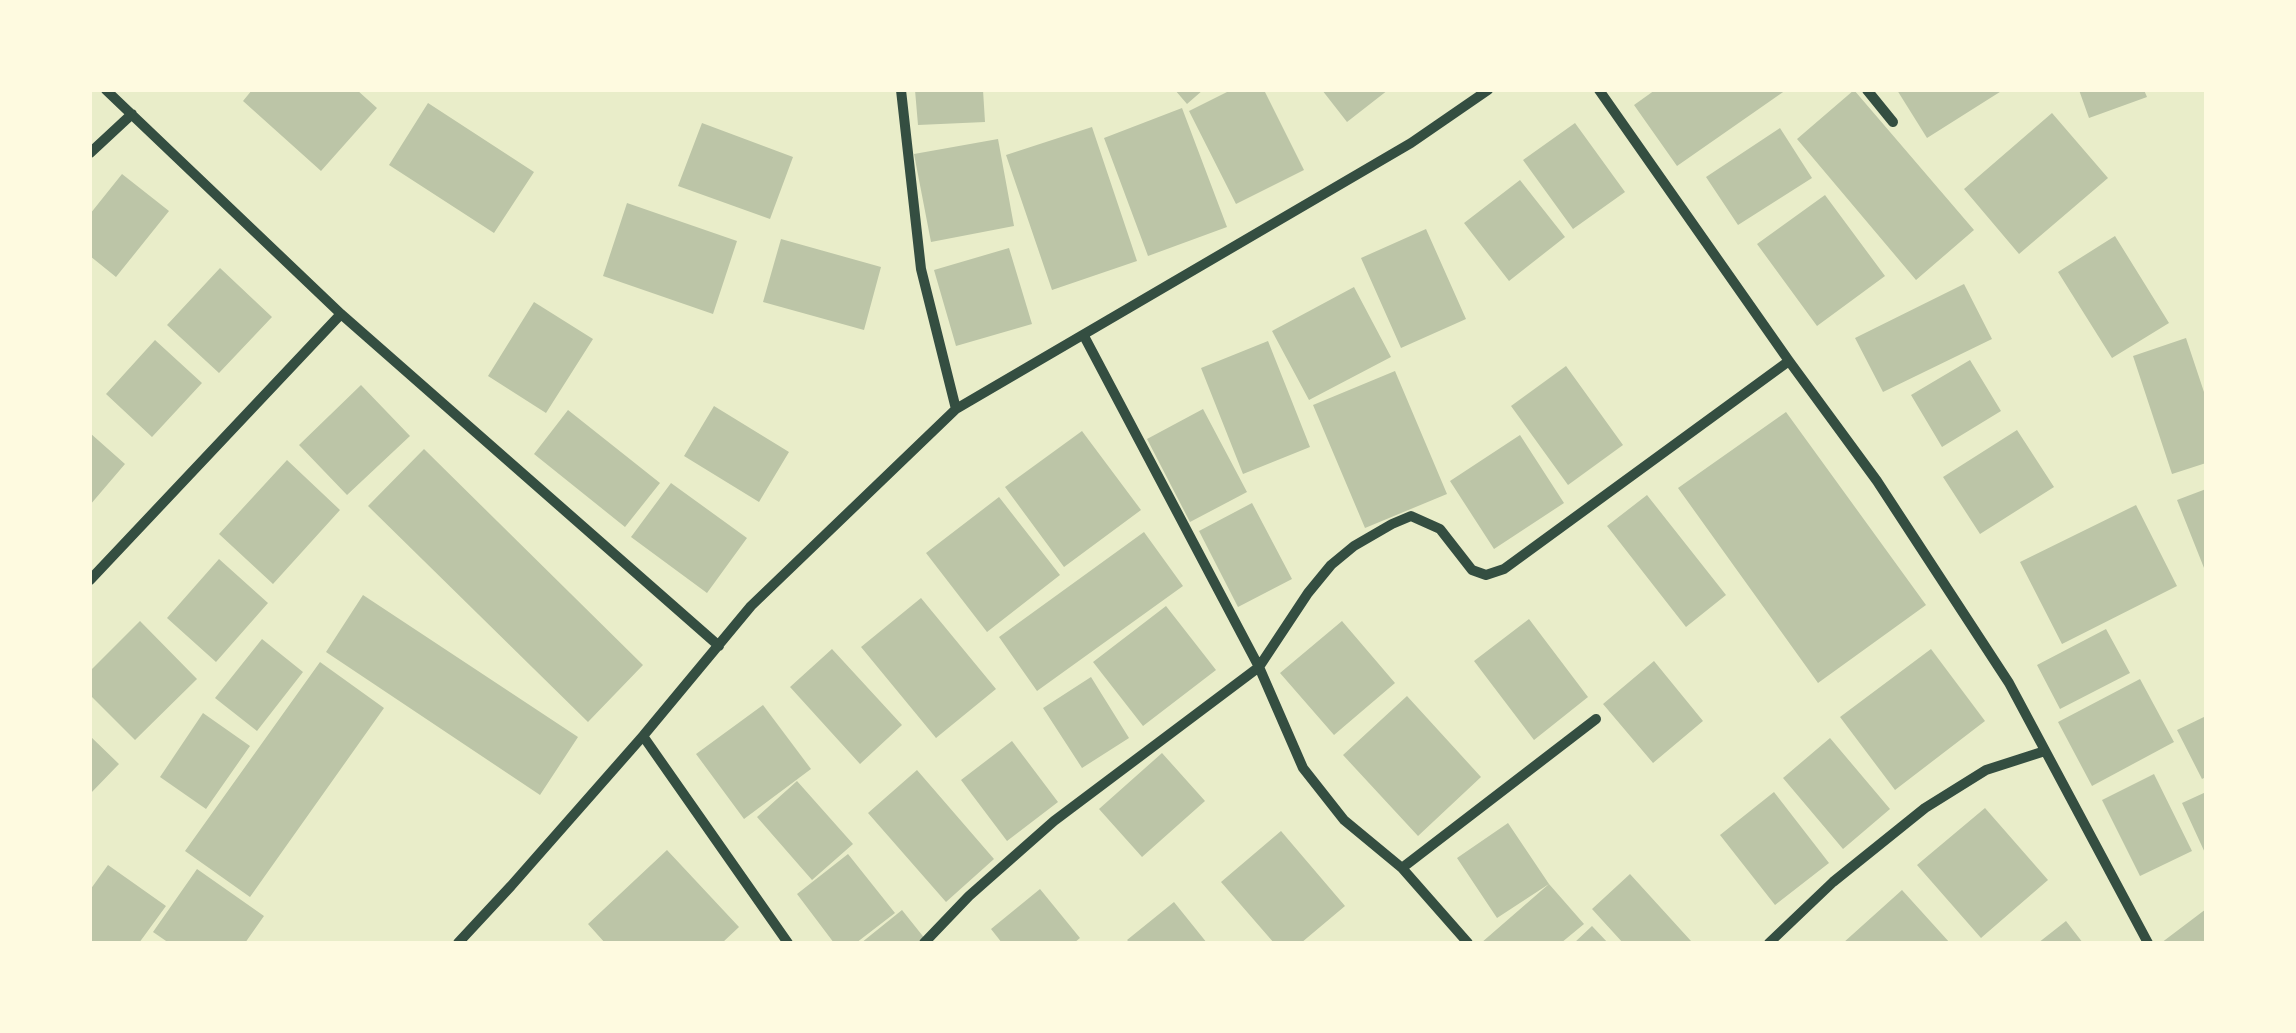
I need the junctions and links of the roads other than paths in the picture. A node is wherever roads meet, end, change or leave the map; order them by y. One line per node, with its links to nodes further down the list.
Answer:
1 (106, 90): 7 (street)
2 (901, 90): 13 (street)
3 (1488, 90): 6 (street)
4 (1599, 90): 12 (street)
5 (1867, 90): 8 (street)
6 (1471, 94): 11 (street)
7 (132, 114): 9 (street); 10 (street)
8 (1893, 122)
9 (90, 153)
10 (341, 314): 14 (street); 15 (street)
11 (1084, 336): 13 (street); 16 (street)
12 (1789, 361): 16 (street); 19 (street)
13 (956, 410): 15 (street)
14 (90, 580)
15 (719, 646): 18 (street)
16 (1259, 667): 20 (street); 23 (street)
17 (1596, 720): 20 (street)
18 (643, 736): 21 (street); 22 (street)
19 (2045, 751): 25 (street); 26 (street)
20 (1402, 868): 24 (street)
21 (458, 943)
22 (788, 943)
23 (924, 943)
24 (1468, 943)
25 (1769, 943)
26 (2148, 943)

